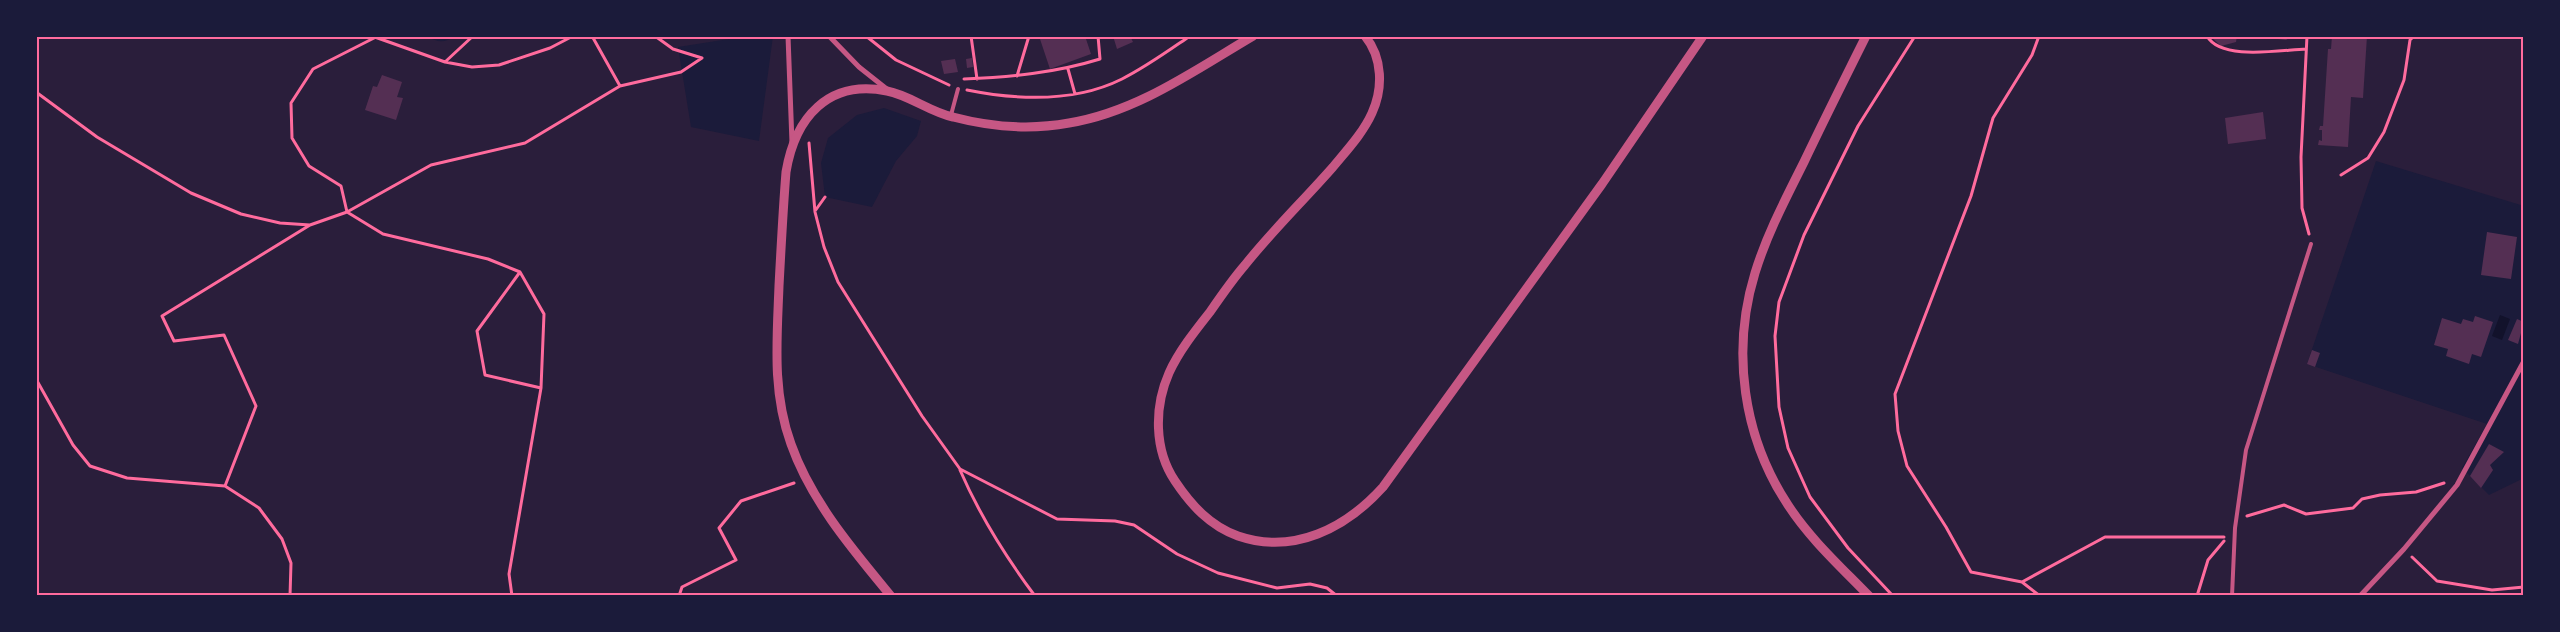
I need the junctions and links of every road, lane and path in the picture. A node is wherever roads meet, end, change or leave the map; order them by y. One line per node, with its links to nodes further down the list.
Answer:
1 (473, 36): 23 (path)
2 (574, 36): 23 (path)
3 (592, 36): 27 (path)
4 (655, 36): 27 (path)
5 (788, 36): 33 (street)
6 (829, 36): 29 (street)
7 (866, 36): 28 (path)
8 (971, 36): 26 (path)
9 (1029, 36): 25 (path)
10 (1098, 36): 24 (path)
11 (1190, 36): 31 (path)
12 (1253, 36): 32 (street)
13 (1365, 36): 14 (street)
14 (1703, 36)
15 (1866, 36): 58 (street)
16 (1915, 36): 59 (path)
17 (2039, 36): 50 (path)
18 (2207, 36): 22 (path)
19 (2308, 36): 22 (path)
20 (2414, 36): 34 (path)
21 (373, 37): 23 (path); 36 (path)
22 (2306, 49): 39 (path)
23 (445, 62)
24 (1068, 69): 25 (path); 31 (path)
25 (1016, 76): 26 (path)
26 (977, 79): 28 (path)
27 (620, 86): 36 (path)
28 (958, 88): 31 (path); 32 (lane)
29 (888, 91): 32 (street); 33 (street)
30 (36, 92): 38 (path)
31 (1075, 94)
32 (950, 117)
33 (792, 143): 37 (path); 46 (street)
34 (2340, 175)
35 (825, 197): 37 (path)
36 (347, 212): 38 (path); 40 (path)
37 (815, 212): 44 (path)
38 (310, 225): 47 (path)
39 (2311, 244): 48 (lane)
40 (520, 272): 43 (path); 43 (path)
41 (2524, 361): 45 (street)
42 (36, 379): 47 (path)
43 (541, 388): 53 (path)
44 (960, 469): 56 (path); 57 (path)
45 (2462, 476): 48 (path); 49 (street)
46 (807, 479): 54 (path); 55 (street)
47 (225, 486): 52 (path)
48 (2236, 528): 62 (lane)
49 (2404, 549): 51 (path); 63 (street)
50 (2022, 582): 60 (path); 61 (path)
51 (2524, 586)
52 (290, 596)
53 (512, 596)
54 (679, 596)
55 (892, 596)
56 (1035, 596)
57 (1337, 596)
58 (1868, 596)
59 (1893, 596)
60 (2040, 596)
61 (2197, 596)
62 (2232, 596)
63 (2360, 596)

